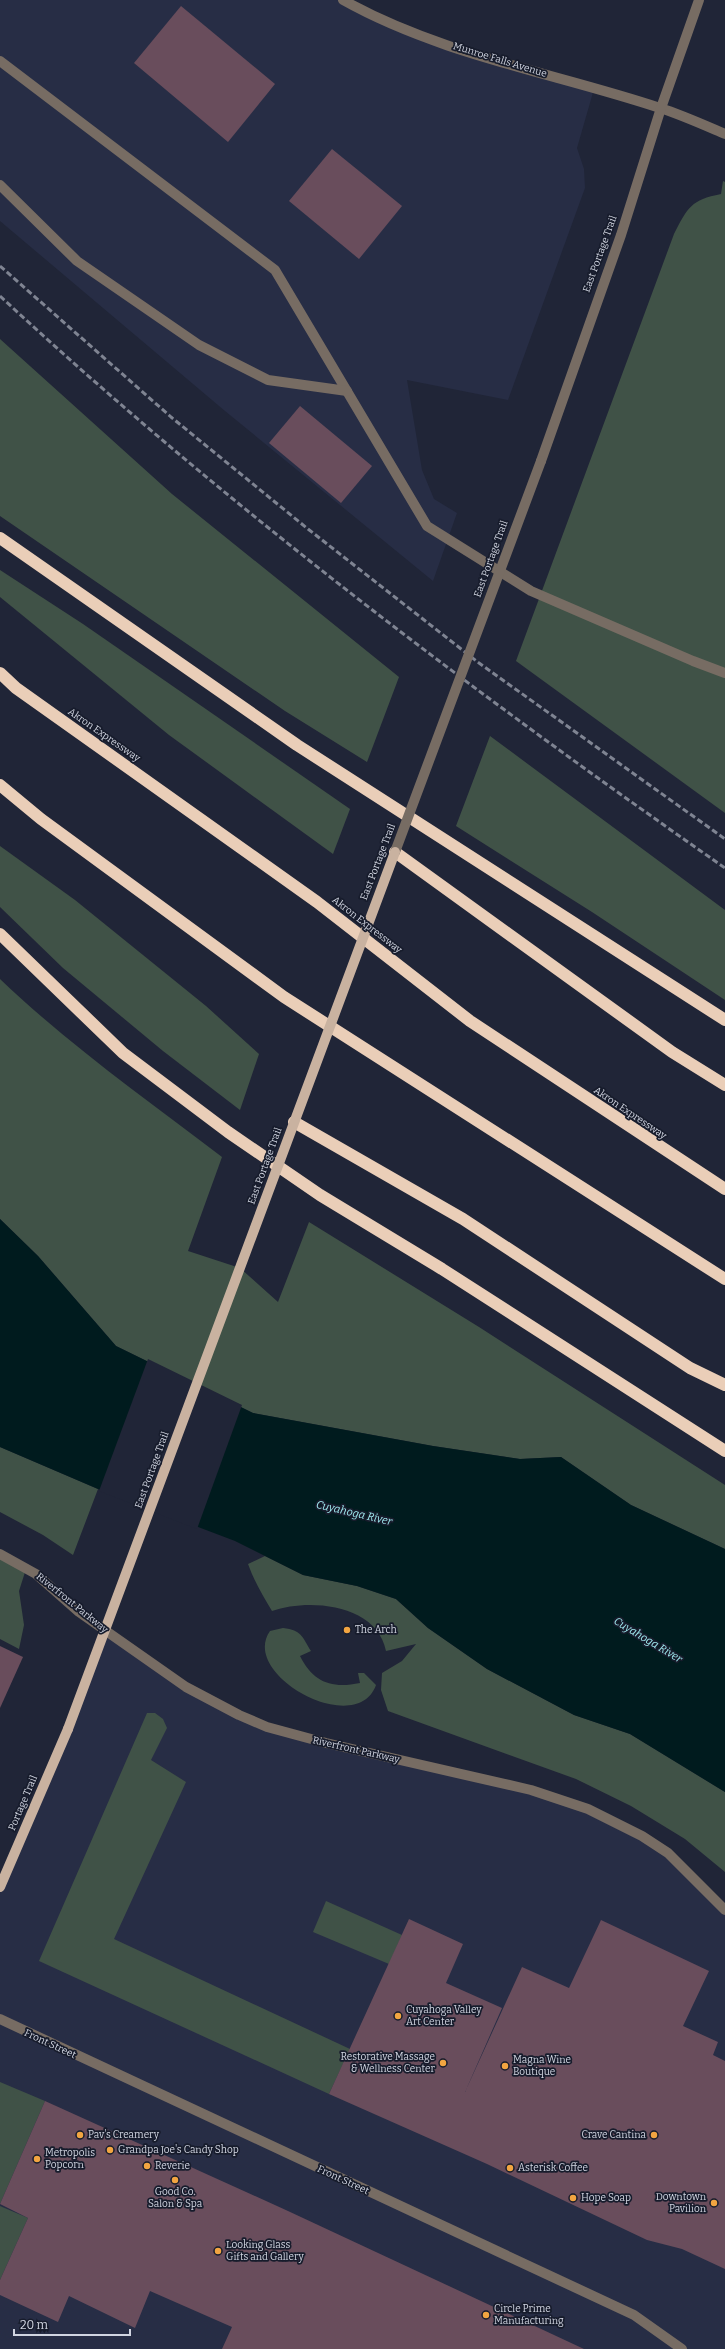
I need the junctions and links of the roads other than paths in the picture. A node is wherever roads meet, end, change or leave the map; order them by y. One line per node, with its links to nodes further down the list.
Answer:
1 (343, 0): 4 (street, Munroe Falls Avenue)
2 (699, 0): 4 (street, East Portage Trail)
3 (0, 61): 7 (street)
4 (661, 108): 5 (street, Munroe Falls Avenue); 12 (street, East Portage Trail, bridge)
5 (725, 134)
6 (0, 185): 7 (street)
7 (346, 390): 10 (street)
8 (0, 538): 14 (highway)
9 (0, 673): 17 (highway, Akron Expressway)
10 (725, 673)
11 (0, 785): 18 (highway)
12 (395, 852): 15 (highway); 16 (main road, East Portage Trail, bridge)
13 (0, 934): 20 (highway)
14 (725, 1020)
15 (725, 1085)
16 (294, 1122): 19 (highway); 22 (main road, East Portage Trail, bridge)
17 (725, 1189)
18 (725, 1279)
19 (725, 1385)
20 (725, 1451)
21 (0, 1554): 24 (street, Riverfront Parkway)
22 (68, 1729): 23 (main road, Portage Trail)
23 (0, 1887)
24 (725, 1910)
25 (0, 2019): 26 (street, Front Street)
26 (682, 2349)

